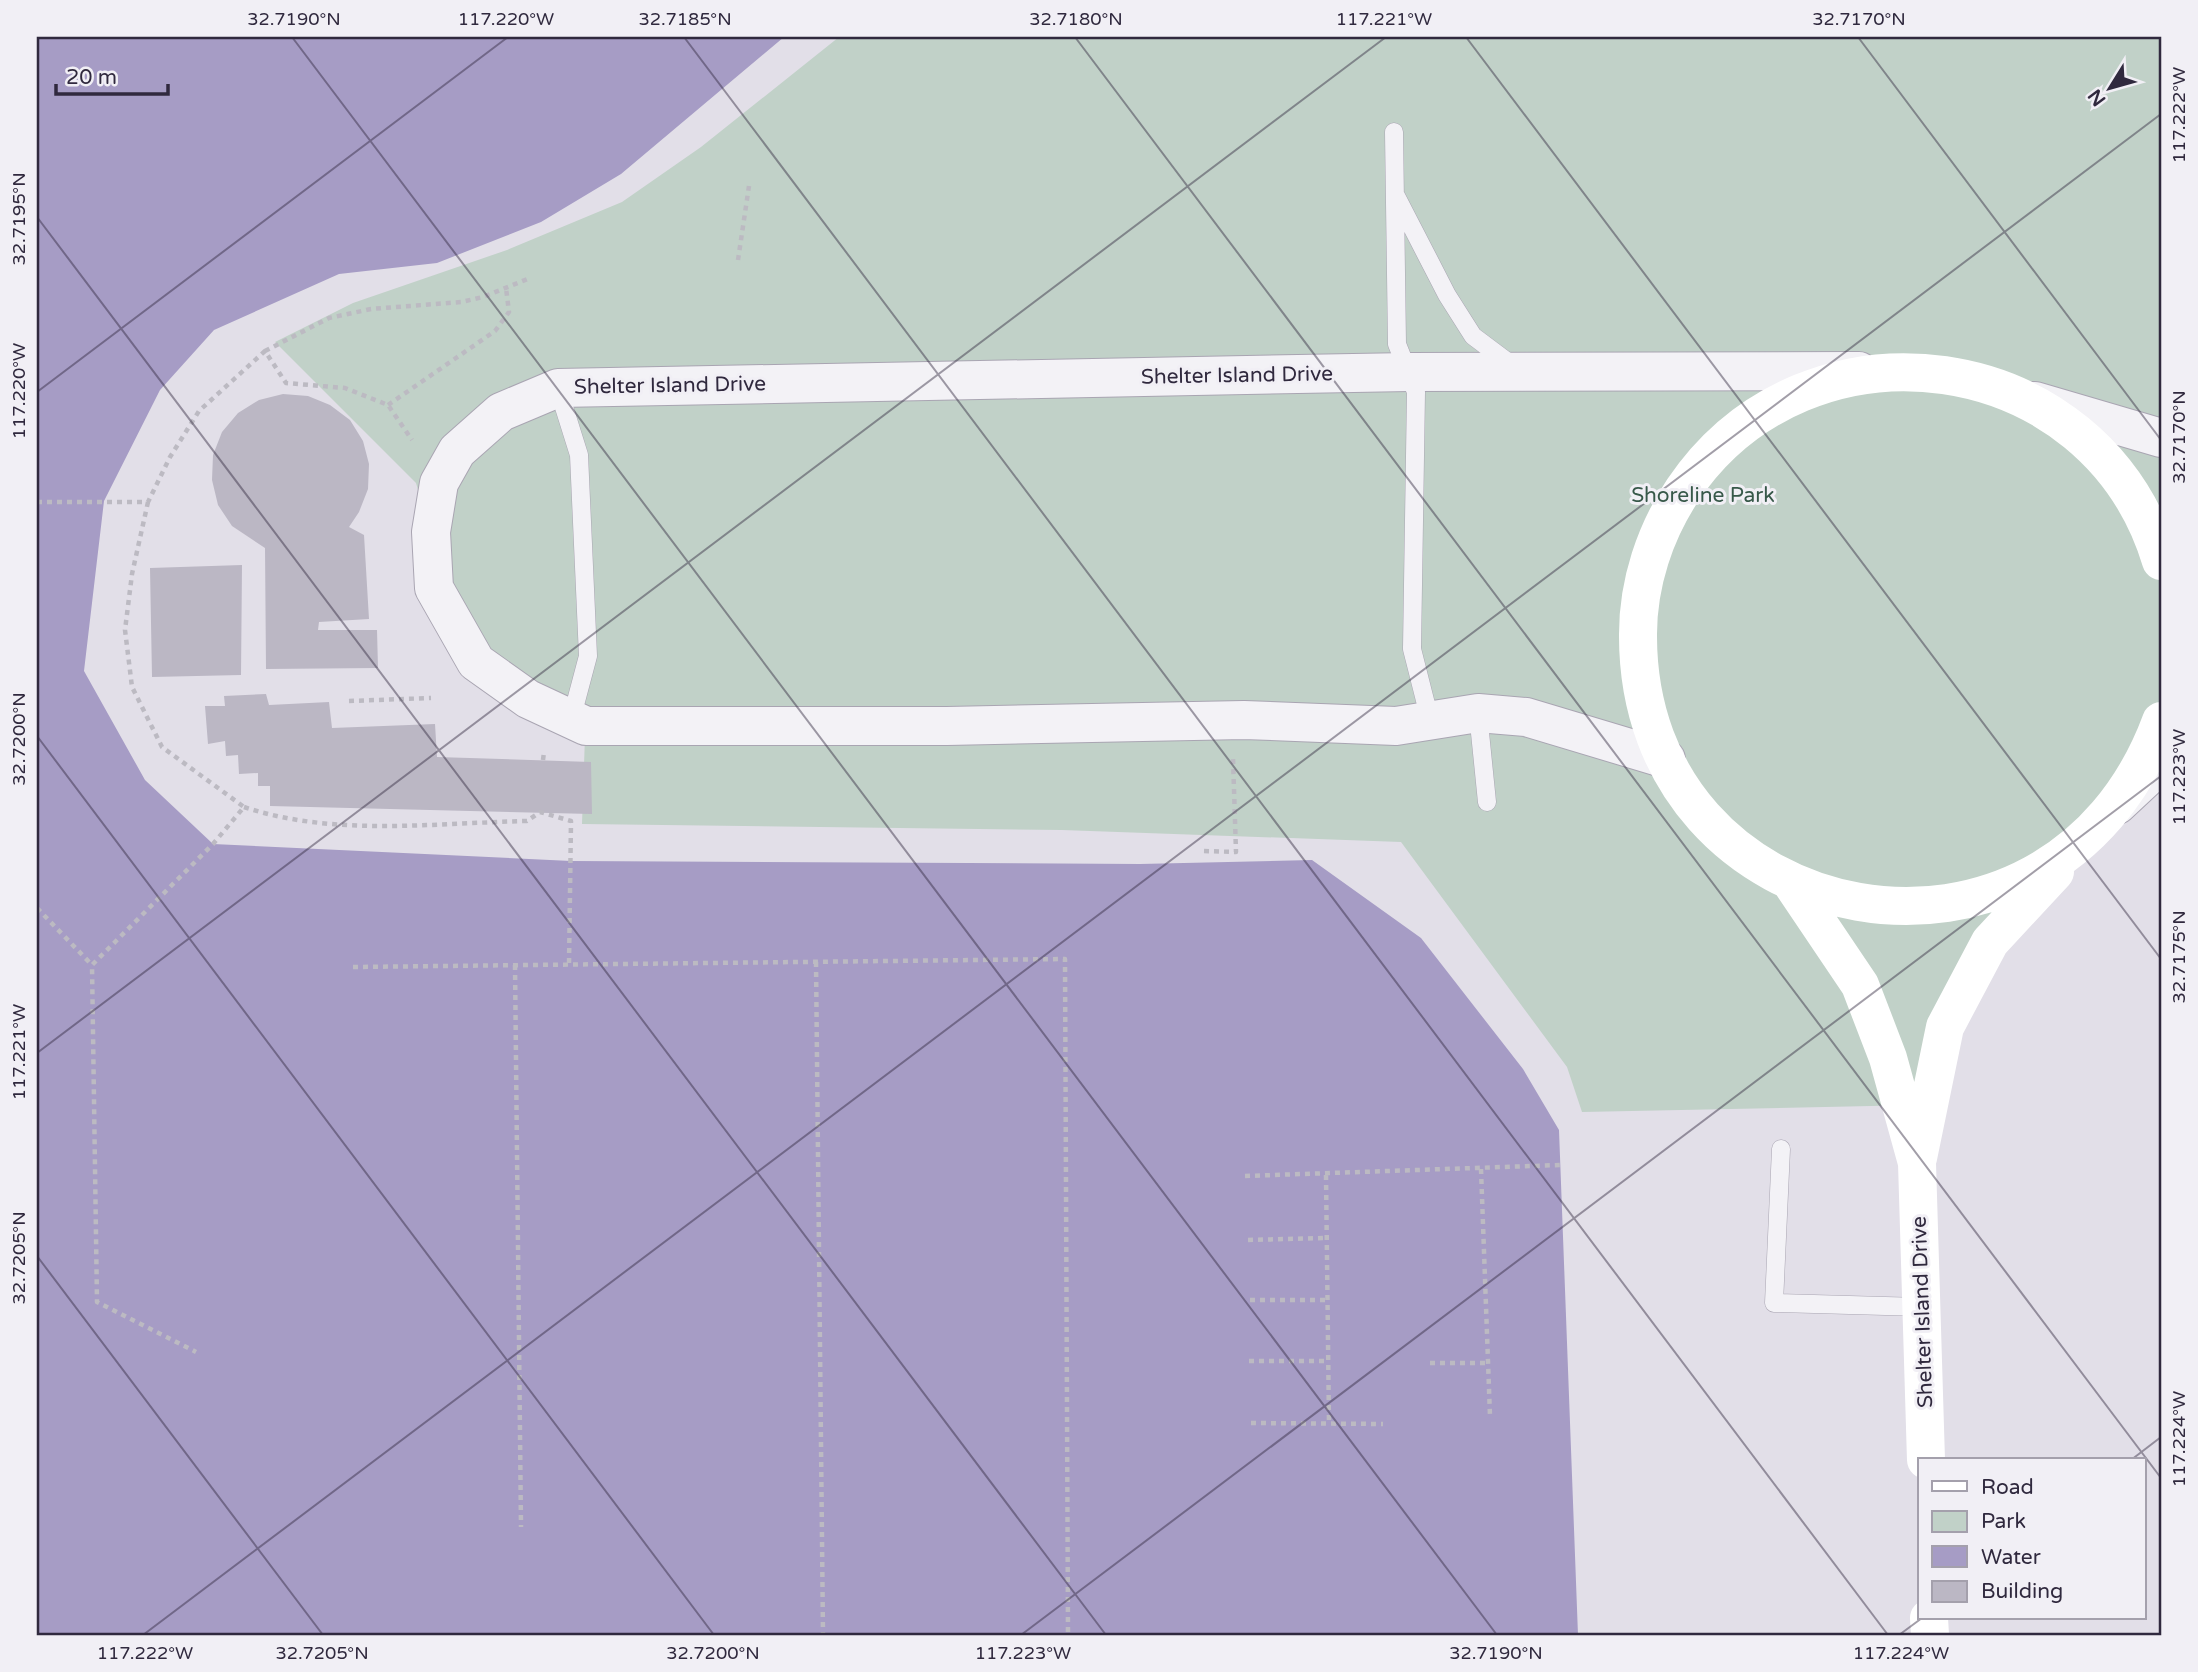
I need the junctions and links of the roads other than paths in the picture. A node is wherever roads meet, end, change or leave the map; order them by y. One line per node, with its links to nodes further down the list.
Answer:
1 (1394, 132): 2 (lane)
2 (1395, 194): 4 (lane); 5 (lane)
3 (1883, 371): 5 (street, Shelter Island Drive); 7 (main road, Shelter Island Drive); 14 (main road, Shelter Island Drive)
4 (1409, 372): 5 (street, Shelter Island Drive); 6 (street, Shelter Island Drive); 12 (lane)
5 (1521, 372)
6 (558, 388): 11 (lane); 11 (street, Shelter Island Drive)
7 (2020, 397): 8 (street, Shelter Island Drive); 9 (main road, Shelter Island Drive)
8 (2161, 438)
9 (2161, 561)
10 (1478, 713): 12 (street, Shelter Island Drive); 14 (street, Shelter Island Drive); 16 (lane)
11 (571, 720): 12 (street, Shelter Island Drive)
12 (1430, 720)
13 (2161, 720): 17 (main road, Shelter Island Drive)
14 (1666, 759): 19 (main road, Shelter Island Drive)
15 (2161, 764): 17 (street, Shelter Island Drive)
16 (1487, 802)
17 (2116, 807): 18 (main road, Shelter Island Drive)
18 (2079, 844): 19 (main road, Shelter Island Drive); 21 (main road)
19 (1790, 881): 21 (main road)
20 (1780, 1149): 22 (lane)
21 (1917, 1163): 22 (main road, Shelter Island Drive)
22 (1921, 1307): 23 (main road, Shelter Island Drive)
23 (1926, 1458)

